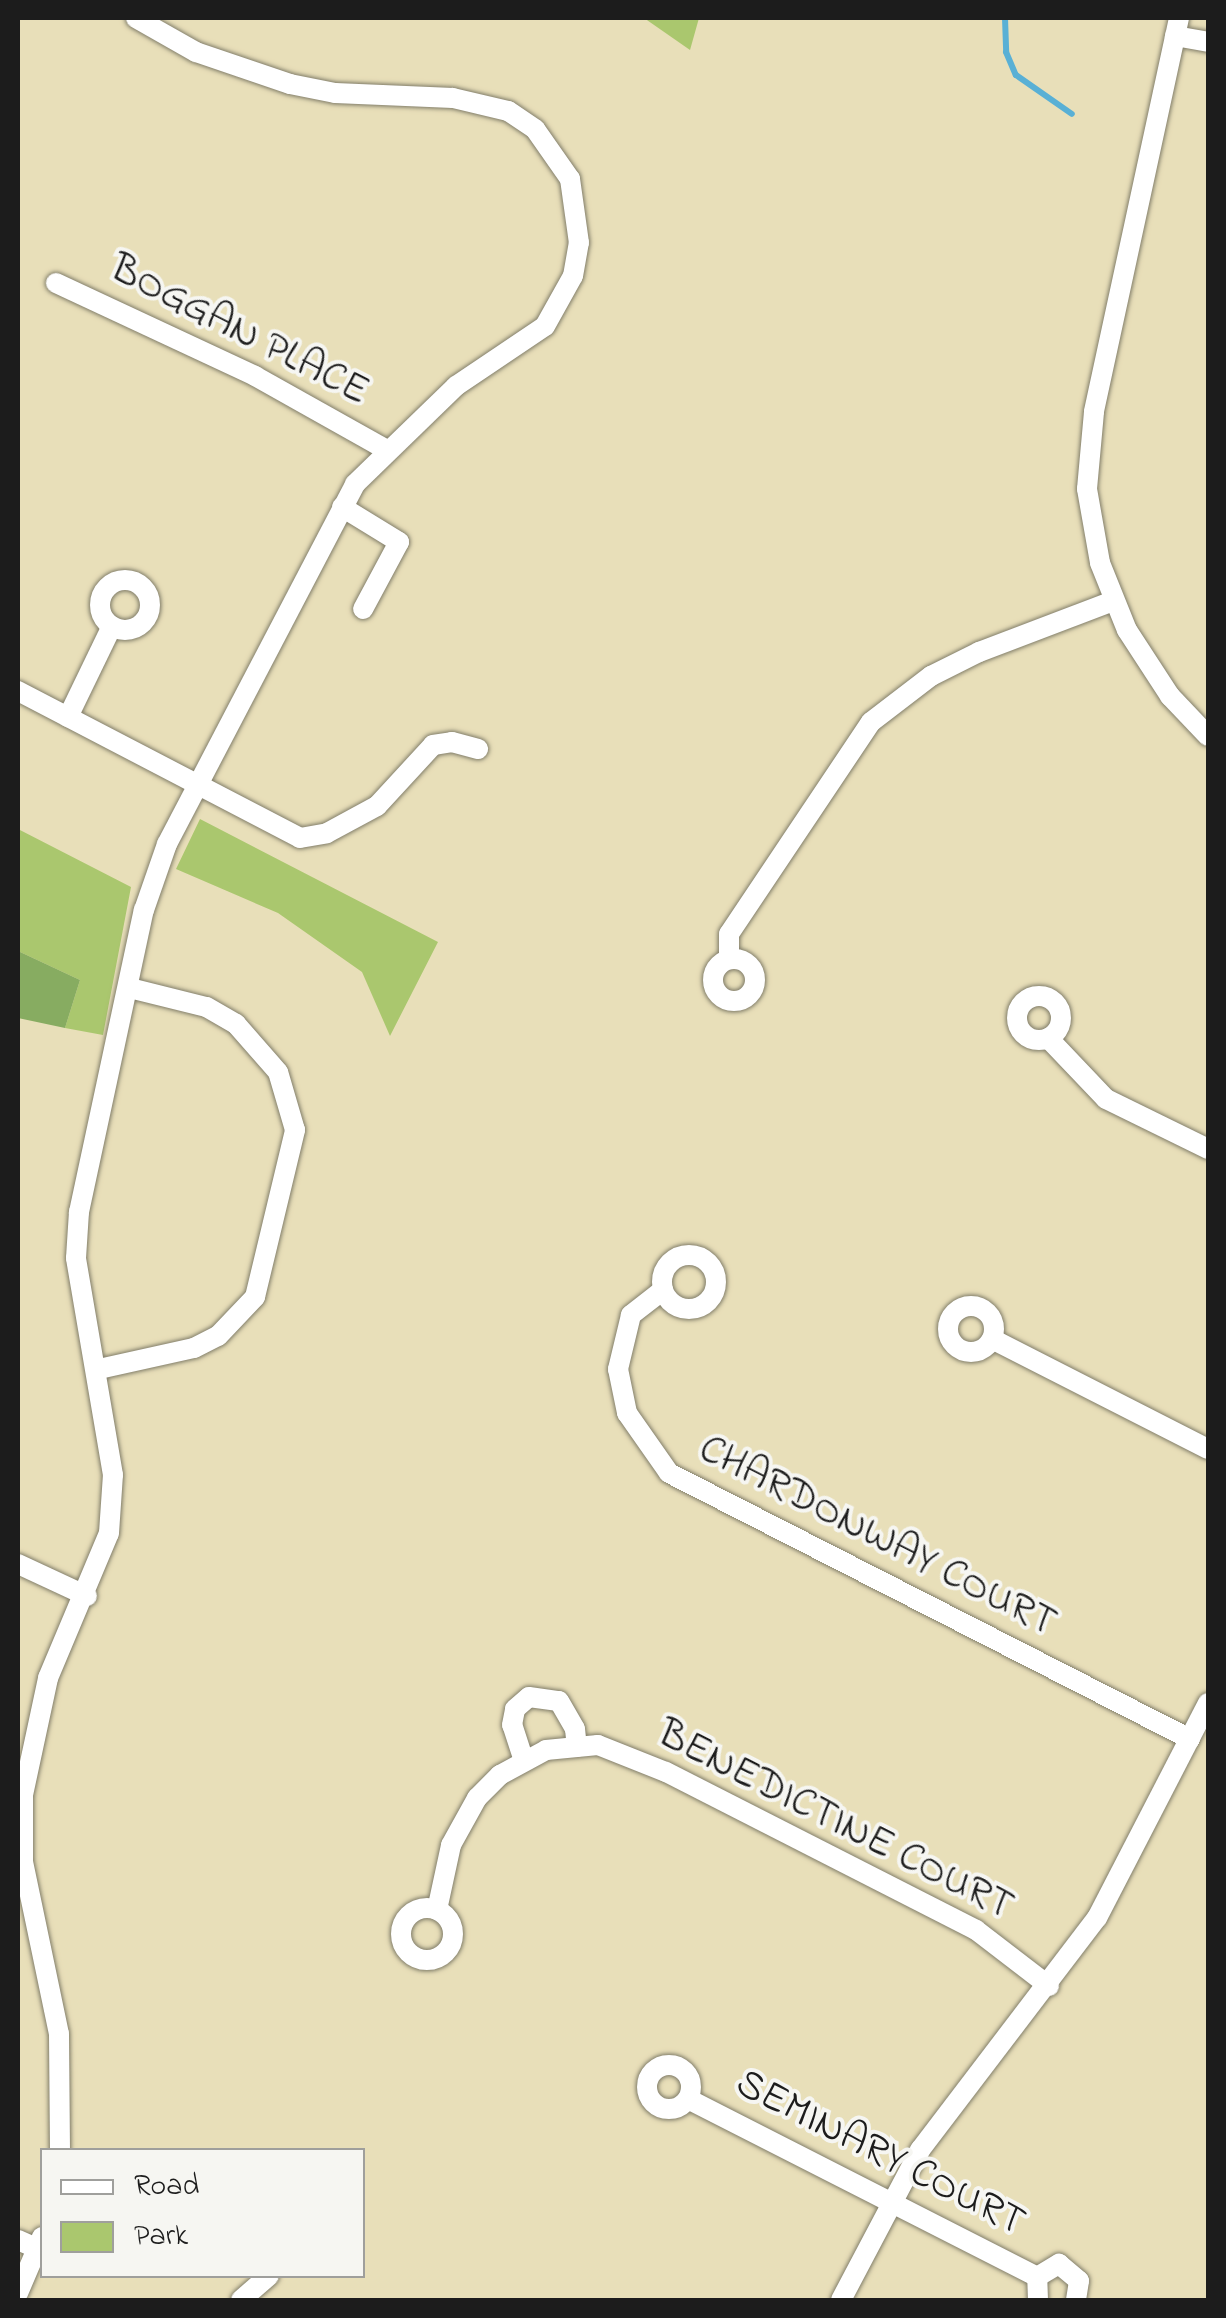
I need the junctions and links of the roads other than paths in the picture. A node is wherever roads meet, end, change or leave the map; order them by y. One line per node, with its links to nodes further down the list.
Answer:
1 (136, 18): 5 (street)
2 (1177, 26): 3 (street); 7 (street)
3 (1208, 42)
4 (56, 283): 5 (street, BOGGAN PLACE)
5 (386, 450): 6 (street)
6 (342, 508): 8 (street); 14 (street)
7 (1112, 601): 12 (street); 15 (street)
8 (362, 610)
9 (112, 626): 11 (street)
10 (18, 691): 11 (street)
11 (68, 717): 14 (street)
12 (1208, 736)
13 (478, 749): 14 (street)
14 (198, 790): 16 (street)
15 (729, 959)
16 (130, 988): 21 (street); 21 (street)
17 (1048, 1038): 18 (street)
18 (1208, 1148)
19 (663, 1290): 26 (street, CHARDONWAY COURT)
20 (992, 1339): 22 (street)
21 (99, 1369): 24 (street)
22 (1208, 1449)
23 (18, 1564): 24 (street)
24 (88, 1596): 29 (street)
25 (1208, 1703): 26 (street)
26 (1190, 1739): 32 (street)
27 (577, 1747): 28 (street, BENEDICTINE COURT); 28 (street); 32 (street, BENEDICTINE COURT)
28 (524, 1762): 31 (street, BENEDICTINE COURT)
29 (20, 1834): 30 (street)
30 (23, 1886): 34 (street)
31 (437, 1910)
32 (1049, 1986): 35 (street)
33 (688, 2099): 35 (street, SEMINARY COURT)
34 (60, 2148)
35 (892, 2204): 38 (street, SEMINARY COURT); 42 (street)
36 (18, 2240): 37 (street)
37 (40, 2243): 40 (street)
38 (1037, 2277): 43 (street, SEMINARY COURT); 44 (street, SEMINARY COURT)
39 (267, 2278): 41 (street)
40 (18, 2293)
41 (241, 2300)
42 (842, 2300)
43 (1038, 2300)
44 (1076, 2300)

